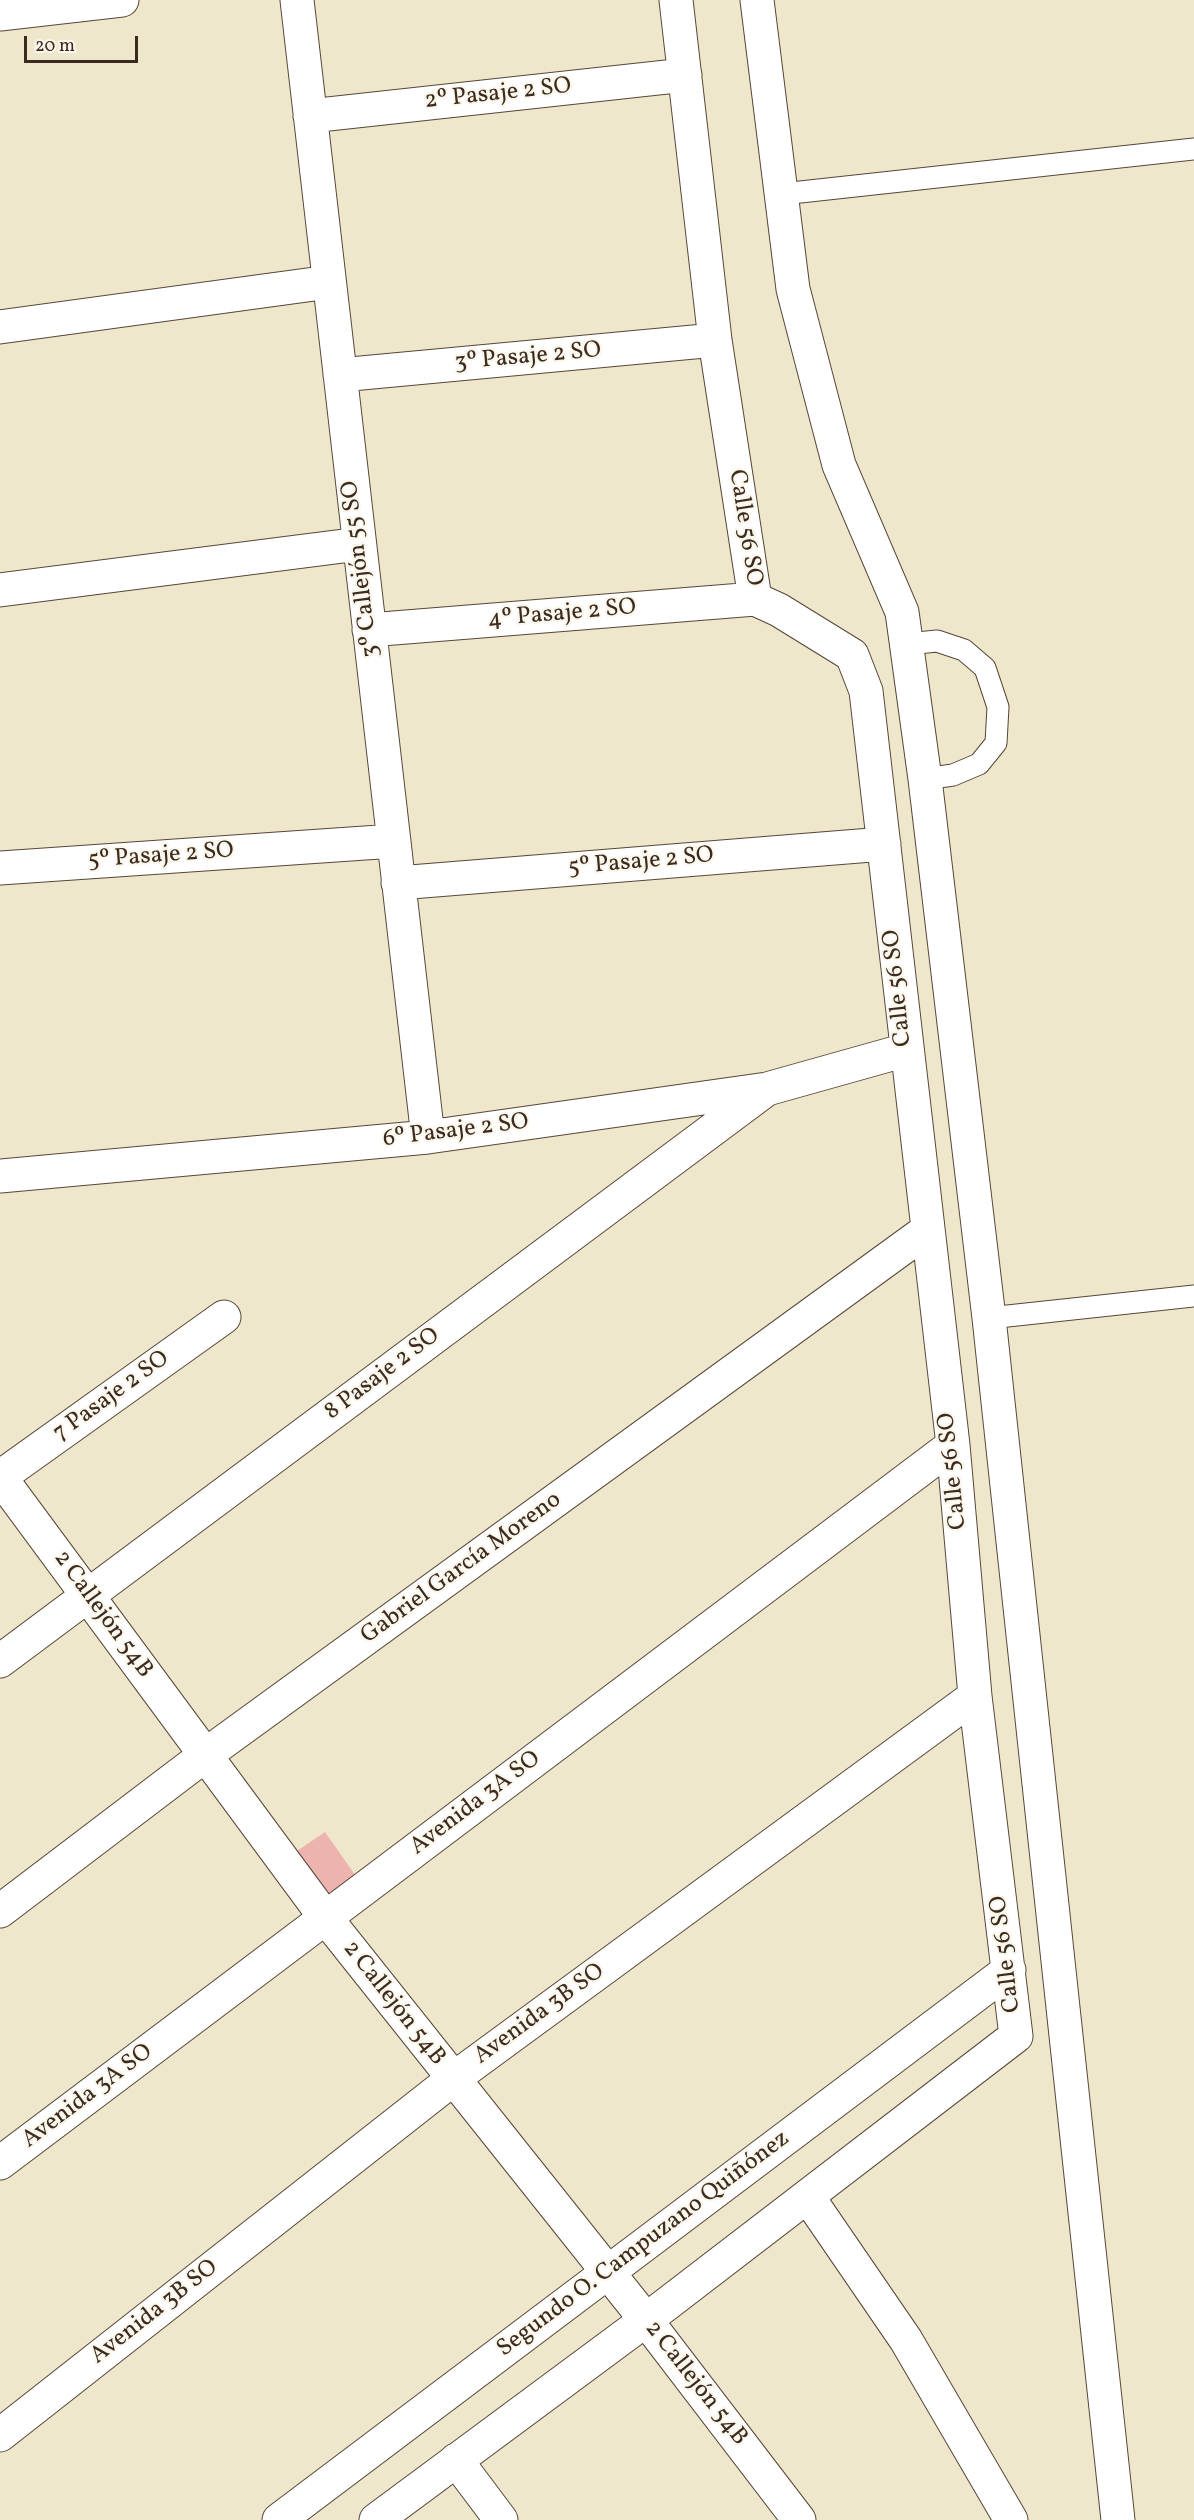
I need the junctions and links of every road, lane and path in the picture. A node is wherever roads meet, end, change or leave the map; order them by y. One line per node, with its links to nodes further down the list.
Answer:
1 (122, 0): 5 (street)
2 (297, 0): 7 (street, 3º Callejón 55 SO)
3 (676, 0): 6 (street, Calle 56 SO)
4 (757, 0): 9 (street)
5 (0, 14)
6 (685, 75): 7 (street, 2º Pasaje 2 SO); 12 (street, Calle 56 SO)
7 (310, 116): 10 (street, 3º Callejón 55 SO)
8 (1194, 149): 9 (lane)
9 (782, 194): 18 (street)
10 (329, 282): 11 (street); 13 (street, 3º Callejón 55 SO)
11 (0, 327)
12 (715, 340): 13 (street, 3º Pasaje 2 SO); 16 (street, Calle 56 SO)
13 (340, 375): 14 (street, 3º Callejón 55 SO)
14 (360, 544): 15 (street); 17 (street, 3º Callejón 55 SO)
15 (0, 590)
16 (755, 599): 17 (street, 4º Pasaje 2 SO); 21 (street, Calle 56 SO)
17 (369, 630): 20 (street, 3º Callejón 55 SO)
18 (907, 644): 19 (street); 19 (lane)
19 (925, 778): 31 (street)
20 (394, 841): 22 (street, 5º Pasaje 2 SO); 23 (street, 3º Callejón 55 SO)
21 (884, 844): 23 (street, 5º Pasaje 2 SO); 24 (street, Calle 56 SO)
22 (0, 868)
23 (398, 883): 26 (street, 3º Callejón 55 SO)
24 (906, 1050): 25 (street, 6º Pasaje 2 SO); 28 (street, Calle 56 SO)
25 (767, 1089): 26 (street, 6º Pasaje 2 SO); 34 (street, 8 Pasaje 2 SO)
26 (428, 1137): 27 (street, 6º Pasaje 2 SO)
27 (0, 1176)
28 (926, 1231): 32 (street, Calle 56 SO); 37 (street, Gabriel García Moreno)
29 (1194, 1296): 31 (lane)
30 (224, 1317): 33 (street, 7 Pasaje 2 SO)
31 (989, 1318): 53 (street)
32 (953, 1445): 36 (street, Calle 56 SO); 39 (street, Avenida 3A SO)
33 (0, 1477): 34 (street, 2 Callejón 54B)
34 (88, 1595): 35 (street, 8 Pasaje 2 SO); 37 (street, 2 Callejón 54B)
35 (0, 1661)
36 (975, 1696): 40 (street, Calle 56 SO); 41 (street, Avenida 3B SO)
37 (204, 1756): 38 (street, Gabriel García Moreno); 39 (street, 2 Callejón 54B)
38 (0, 1911)
39 (325, 1917): 41 (street, 2 Callejón 54B); 42 (street, Avenida 3A SO)
40 (1009, 1970): 43 (street, Calle 56 SO); 44 (street, Segundo O. Campuzano Quiñónez)
41 (453, 2079): 44 (street, 2 Callejón 54B); 46 (street, Avenida 3B SO)
42 (0, 2163)
43 (808, 2197): 45 (street); 52 (street)
44 (608, 2273): 45 (street, 2 Callejón 54B); 48 (street, Segundo O. Campuzano Quiñónez)
45 (646, 2320): 47 (street); 51 (street, 2 Callejón 54B)
46 (0, 2435)
47 (456, 2460): 49 (street); 50 (street)
48 (279, 2520)
49 (376, 2520)
50 (501, 2520)
51 (800, 2520)
52 (1011, 2520)
53 (1118, 2520)

